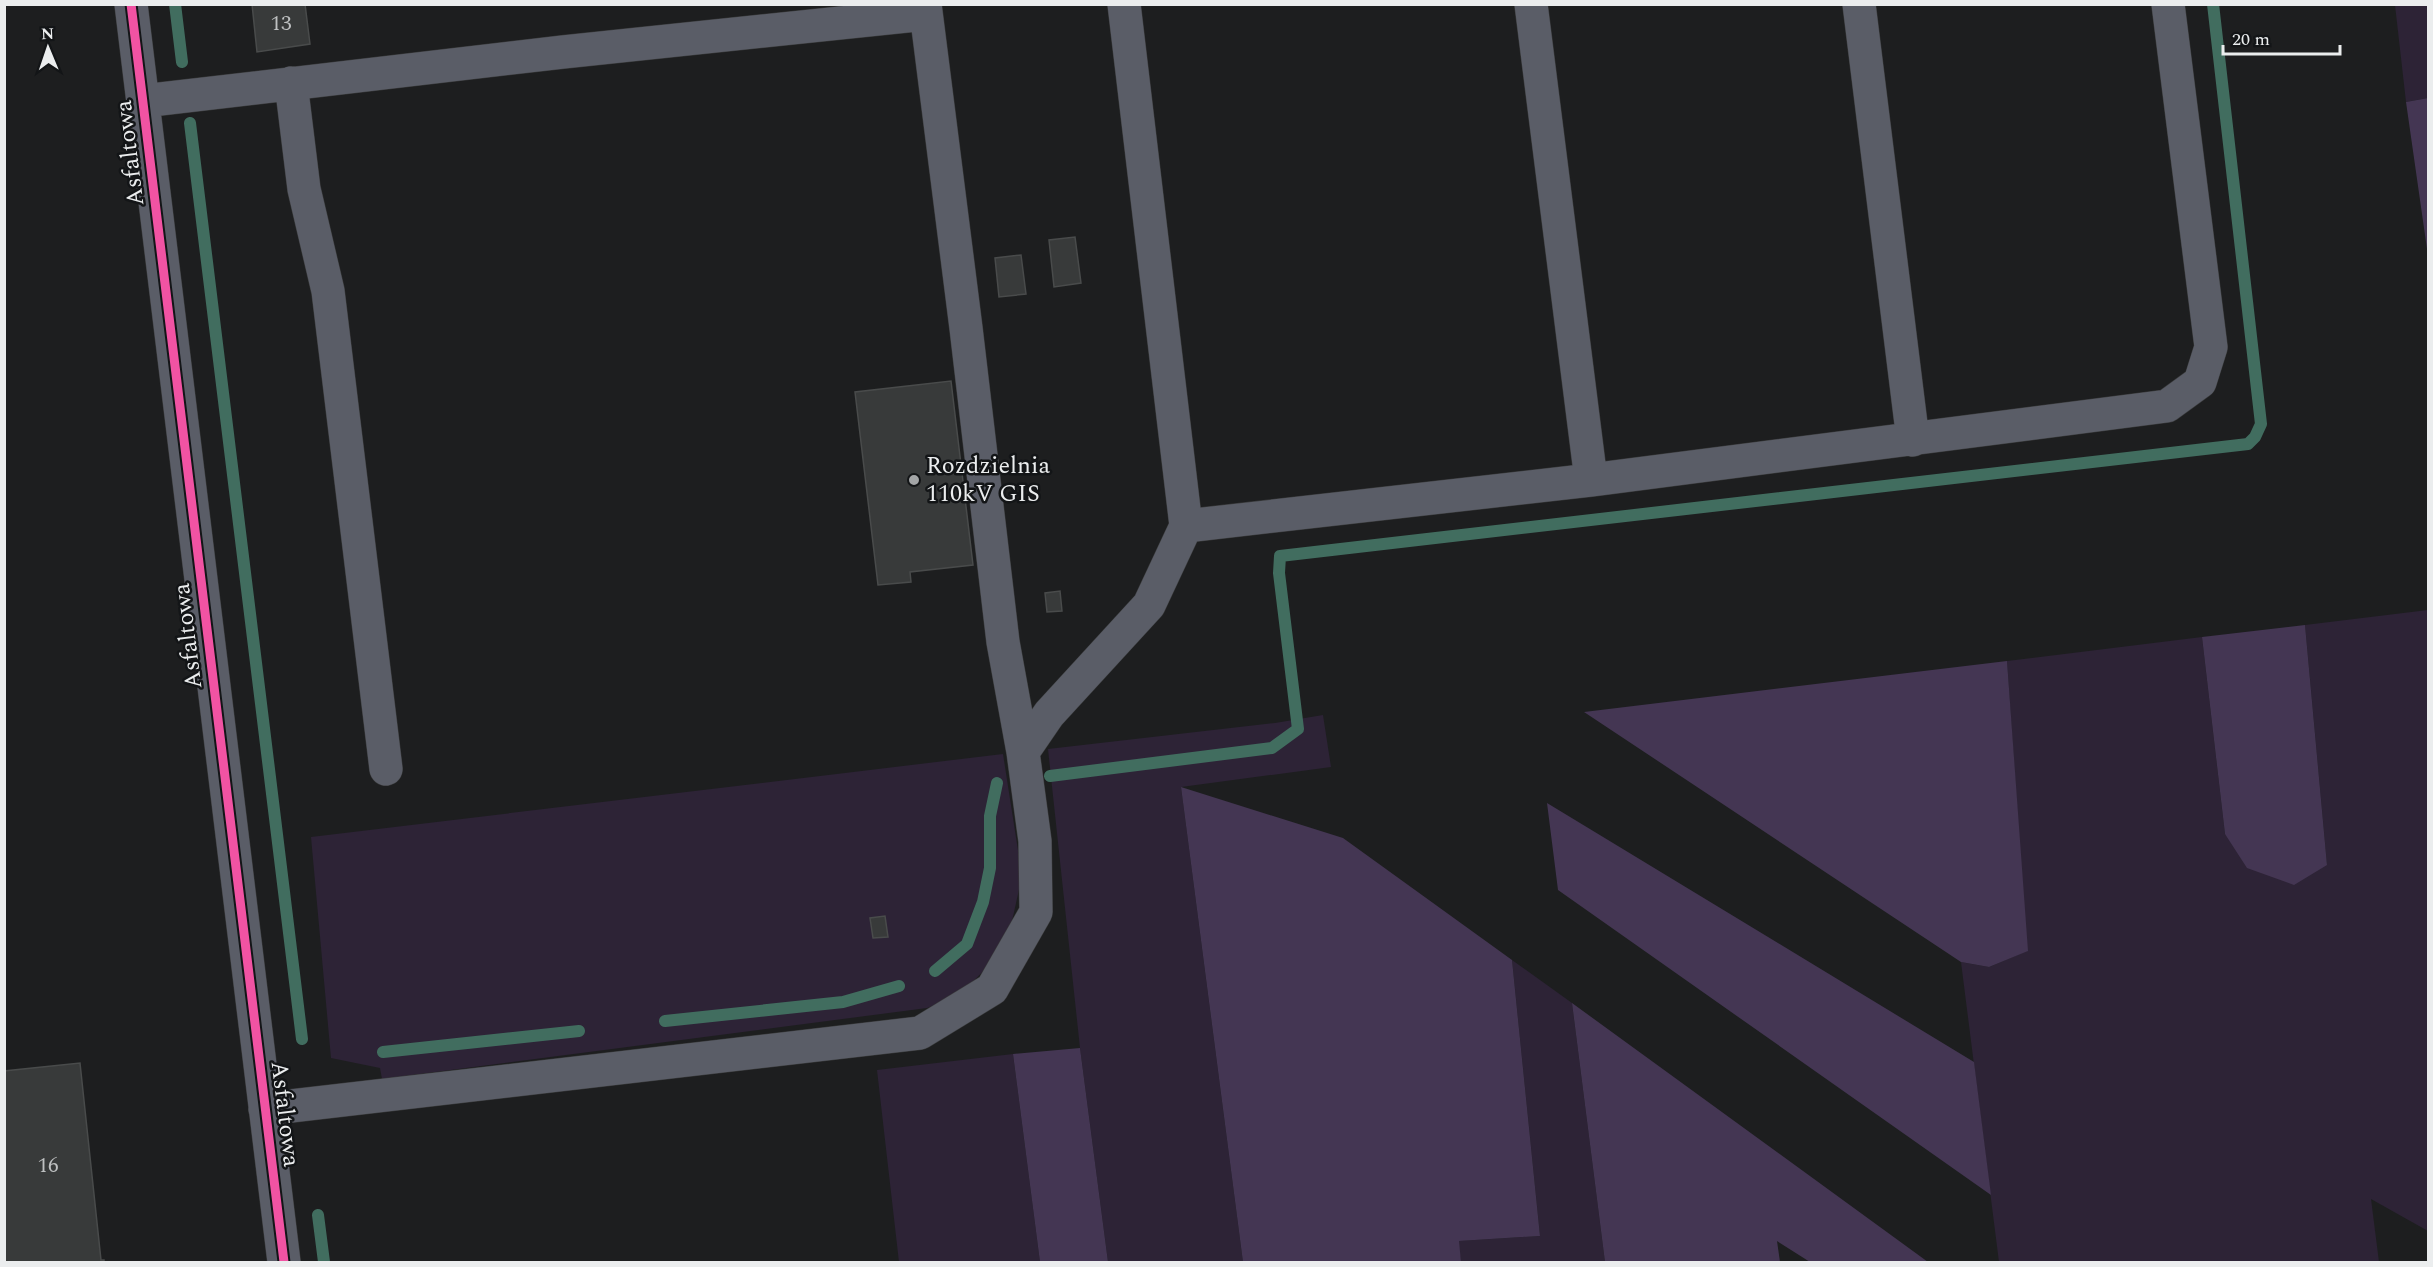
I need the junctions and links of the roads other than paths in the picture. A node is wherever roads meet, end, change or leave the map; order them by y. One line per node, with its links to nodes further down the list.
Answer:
1 (131, 4): 8 (street, Asfaltowa)
2 (1124, 4): 11 (street)
3 (1531, 4): 10 (street)
4 (1858, 4): 9 (street)
5 (2168, 4): 9 (street)
6 (926, 9): 7 (street); 12 (street)
7 (291, 83): 8 (street); 13 (street)
8 (143, 101): 14 (street, Asfaltowa)
9 (1913, 440): 10 (street)
10 (1591, 480): 11 (street)
11 (1186, 526): 12 (street)
12 (1023, 752): 14 (street)
13 (386, 769)
14 (265, 1109): 15 (street, Asfaltowa)
15 (284, 1263)

